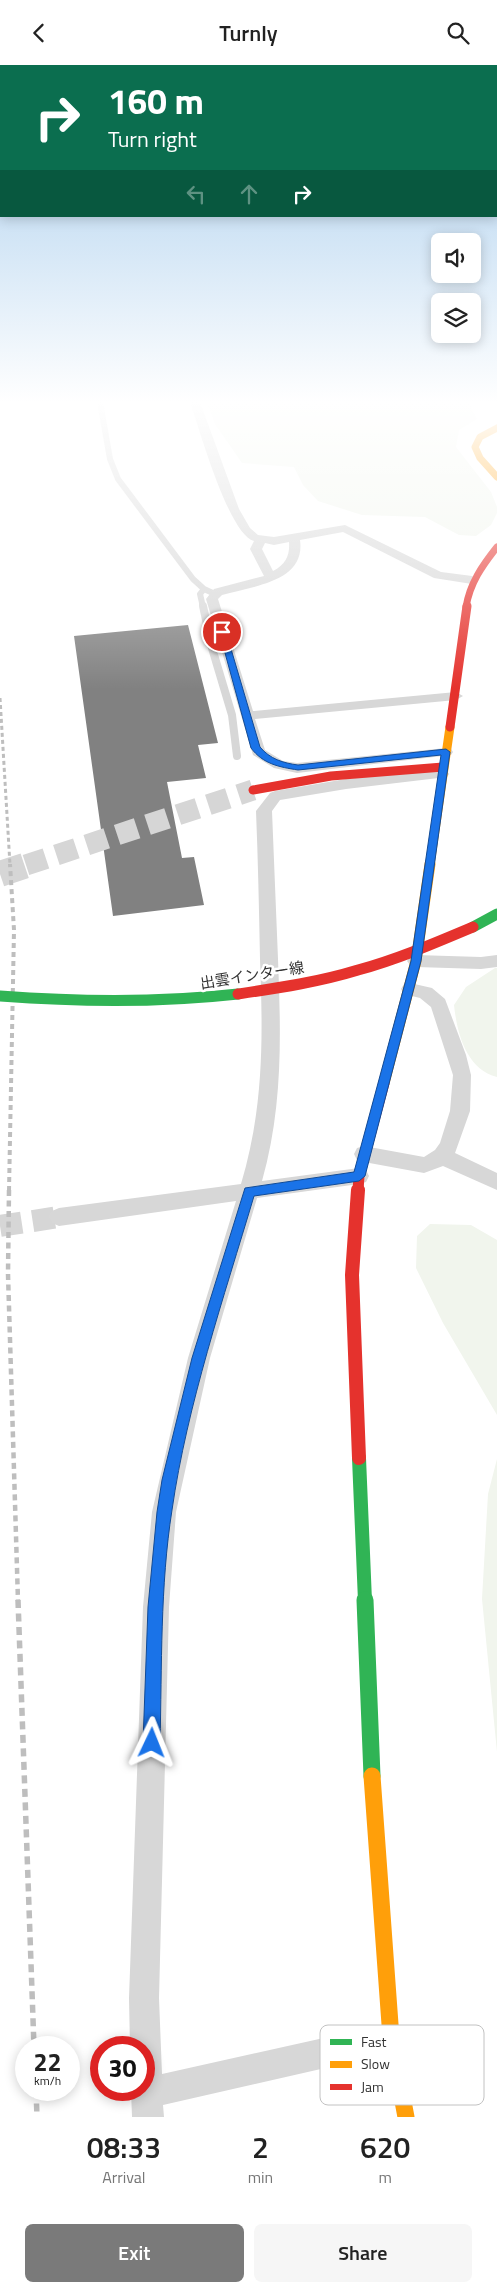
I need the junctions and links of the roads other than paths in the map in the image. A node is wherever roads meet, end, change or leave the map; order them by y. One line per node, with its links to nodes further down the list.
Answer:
1 (132, 498): 8 (lane)
2 (229, 498): 4 (street)
3 (294, 537): 4 (street); 6 (street); 7 (street)
4 (260, 541): 6 (street)
5 (497, 547): 7 (street)
6 (271, 578): 8 (street)
7 (472, 580): 9 (street)
8 (209, 591): 10 (street); 12 (lane)
9 (456, 696): 10 (street); 11 (street)
10 (247, 716): 11 (street)
11 (446, 752): 13 (street)
12 (237, 756)
13 (443, 771): 14 (street); 16 (street); 24 (street)
14 (253, 790)
15 (497, 915): 19 (street, 出雲インター線, bridge)
16 (416, 961): 17 (street); 18 (street)
17 (497, 961)
18 (410, 989): 20 (street); 21 (street)
19 (0, 996)
20 (364, 1154): 21 (street); 22 (street)
21 (442, 1156): 23 (street)
22 (359, 1176): 24 (street); 26 (street)
23 (497, 1182)
24 (249, 1191): 25 (street); 28 (street)
25 (59, 1217)
26 (390, 2025)
27 (320, 2058): 28 (street)
28 (148, 2105)

